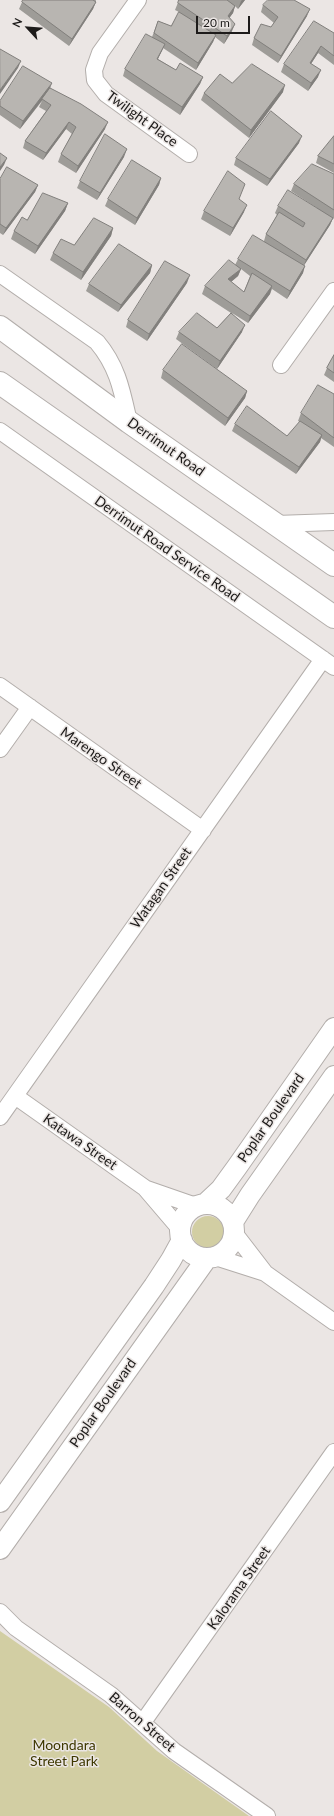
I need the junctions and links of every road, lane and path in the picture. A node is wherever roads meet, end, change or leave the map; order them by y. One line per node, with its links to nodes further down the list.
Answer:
1 (138, 0): 2 (street, Twilight Place)
2 (189, 154)
3 (0, 274): 8 (street)
4 (334, 291): 6 (street)
5 (0, 327): 8 (highway, Derrimut Road)
6 (281, 365)
7 (0, 383): 13 (highway)
8 (129, 422): 11 (highway, Derrimut Road)
9 (0, 430): 14 (street, Derrimut Road Service Road)
10 (334, 522): 11 (street)
11 (276, 524): 12 (highway, Derrimut Road)
12 (334, 565)
13 (334, 617)
14 (328, 663): 18 (street, Watagan Street)
15 (0, 686): 16 (street, Marengo Street)
16 (30, 707): 17 (street); 18 (street, Marengo Street)
17 (0, 750)
18 (203, 830): 21 (street, Watagan Street)
19 (334, 1028): 24 (street, Poplar Boulevard)
20 (334, 1076): 25 (street, Poplar Boulevard)
21 (15, 1096): 22 (street, Watagan Street); 23 (street, Katawa Street)
22 (0, 1117)
23 (145, 1188): 24 (street, Katawa Street); 26 (street, Katawa Street)
24 (200, 1205): 25 (street); 26 (street)
25 (234, 1228): 27 (street); 28 (street)
26 (181, 1234): 27 (street); 31 (street, Poplar Boulevard)
27 (211, 1258): 28 (street); 32 (street, Poplar Boulevard)
28 (265, 1273): 29 (street)
29 (334, 1322)
30 (334, 1452): 36 (street, Kalorama Street)
31 (0, 1502)
32 (0, 1549)
33 (0, 1612): 35 (street, Barron Street)
34 (0, 1624): 35 (street, Barron Street)
35 (16, 1628): 36 (street, Barron Street)
36 (143, 1722): 37 (street, Barron Street)
37 (267, 1816)

